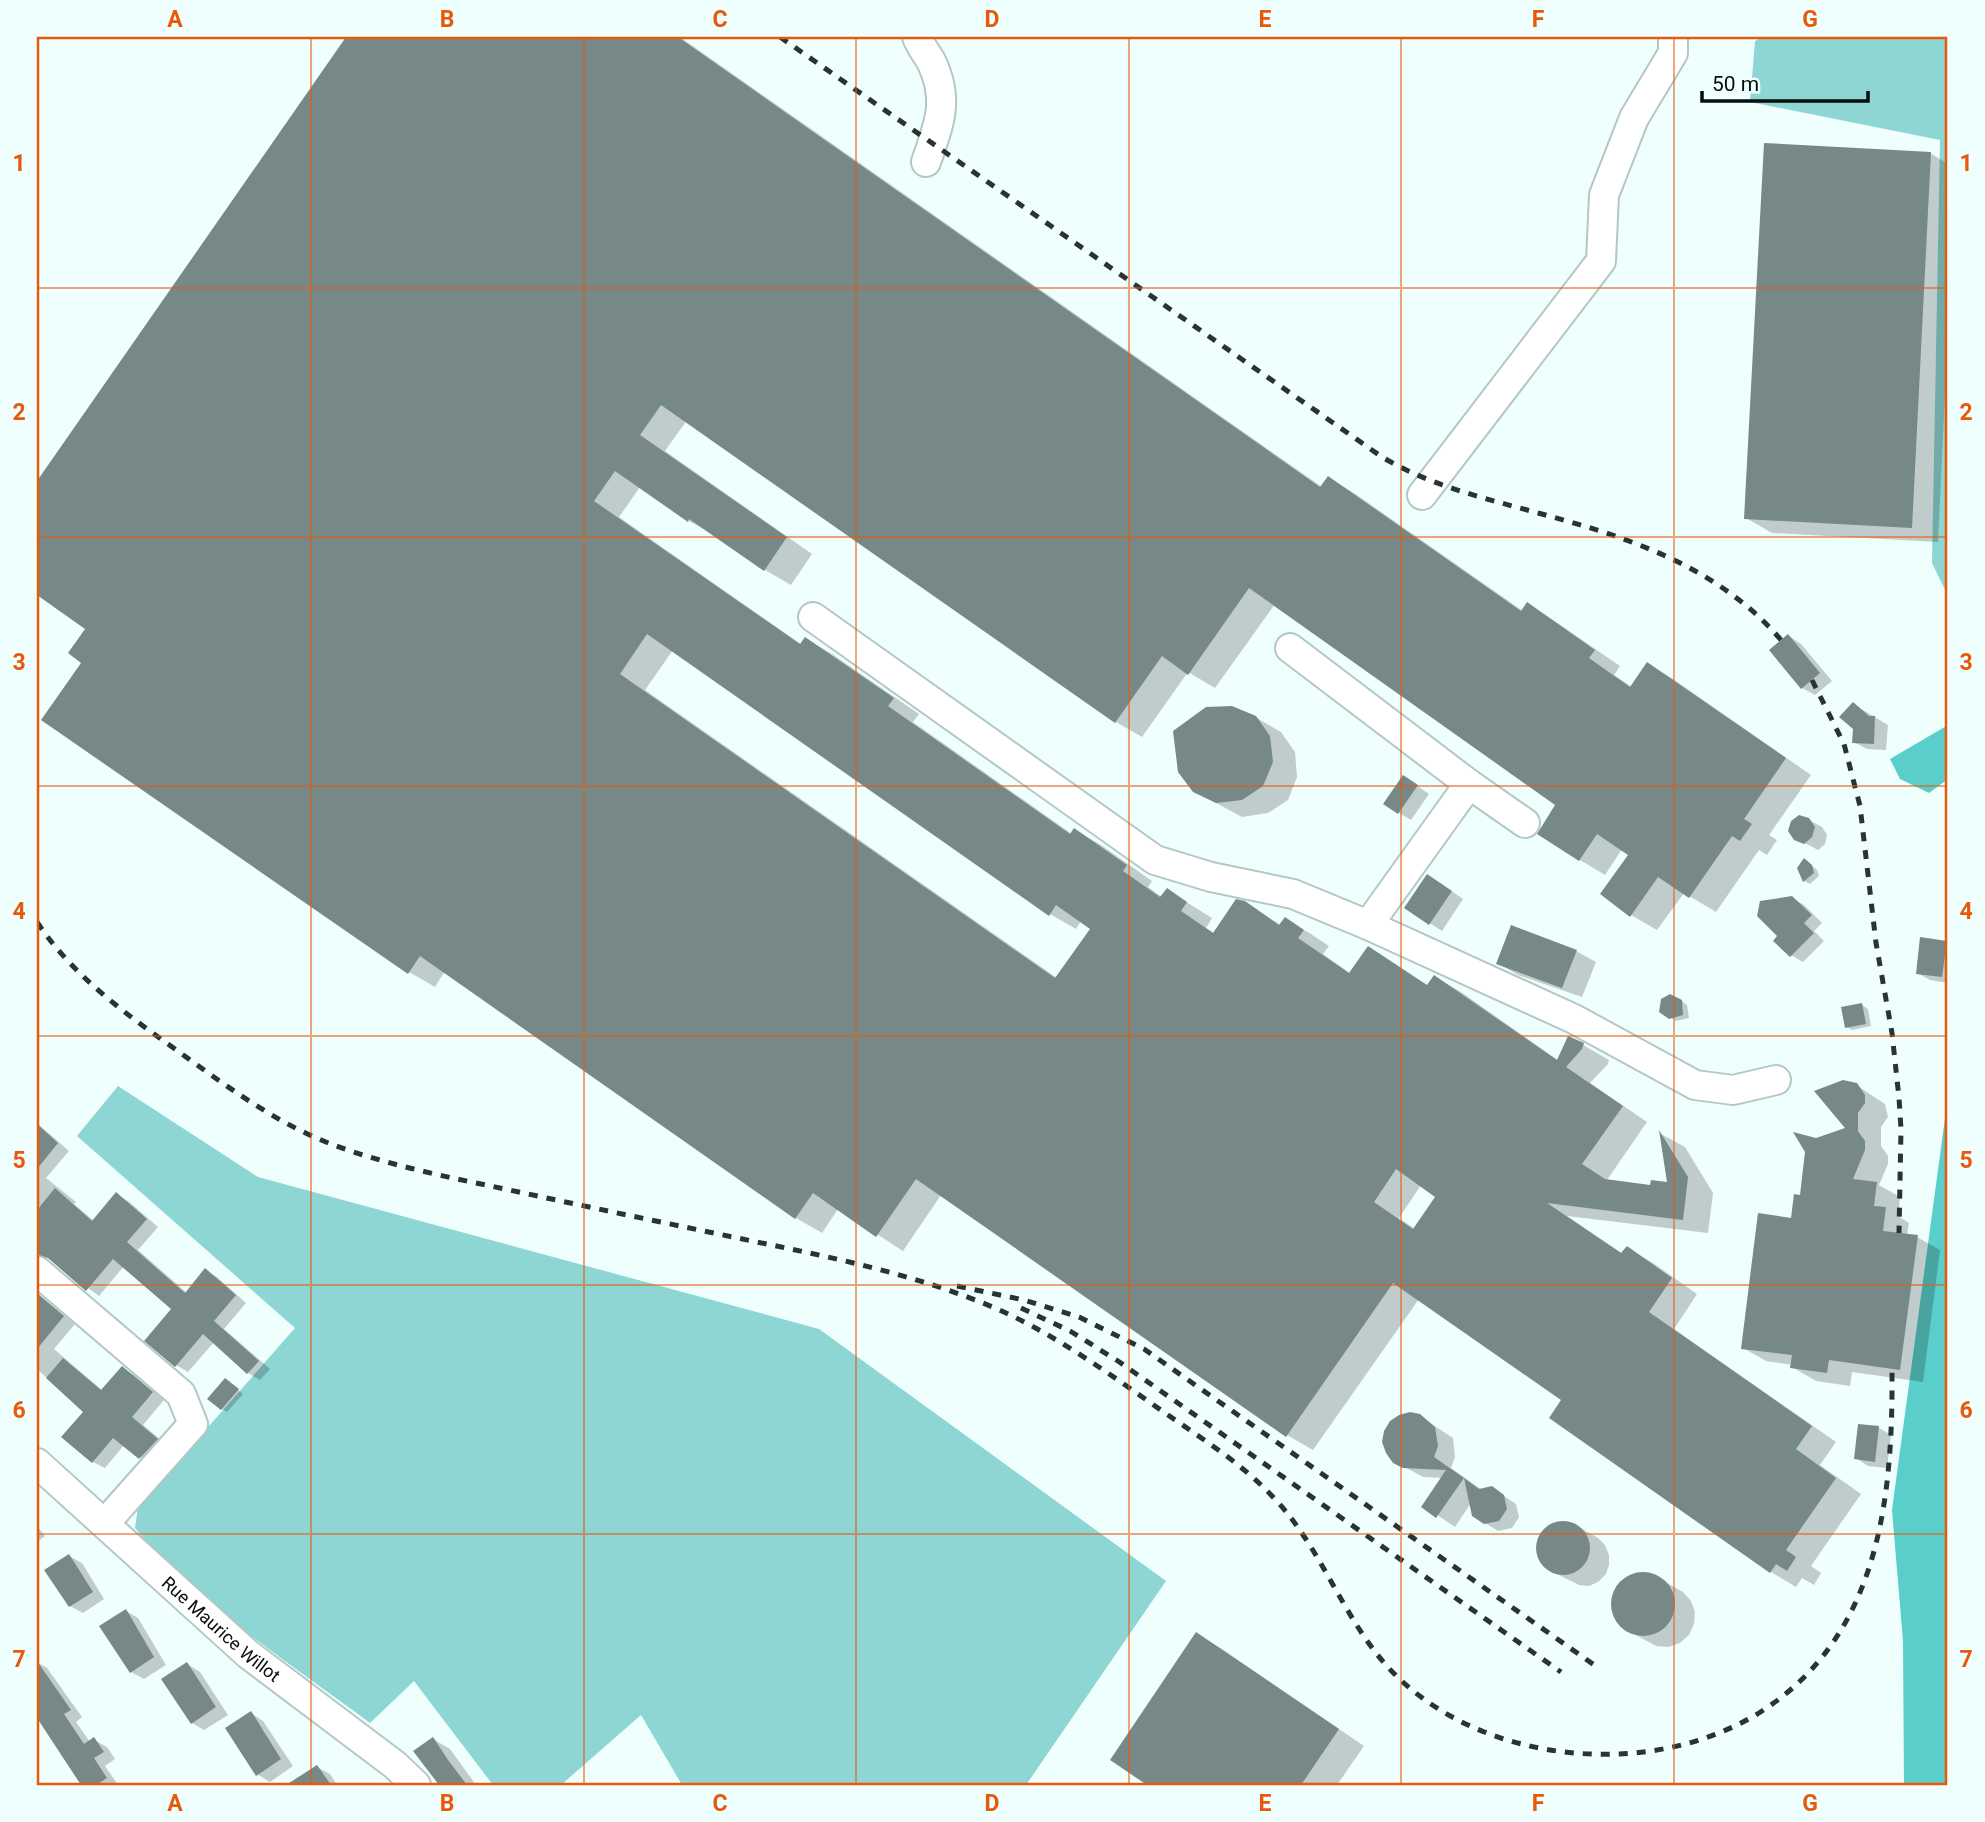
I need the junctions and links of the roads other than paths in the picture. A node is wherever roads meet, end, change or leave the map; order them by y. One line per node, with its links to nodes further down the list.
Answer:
1 (917, 37): 3 (street)
2 (1673, 37): 4 (street)
3 (926, 162)
4 (1422, 495)
5 (813, 617): 9 (street)
6 (1290, 648): 7 (street)
7 (1469, 784): 8 (street); 9 (street)
8 (1525, 823)
9 (1367, 925): 10 (street)
10 (1776, 1080)
11 (37, 1271): 13 (street)
12 (37, 1463): 13 (street, Rue Maurice Willot)
13 (104, 1523): 14 (street, Rue Maurice Willot)
14 (416, 1785)

